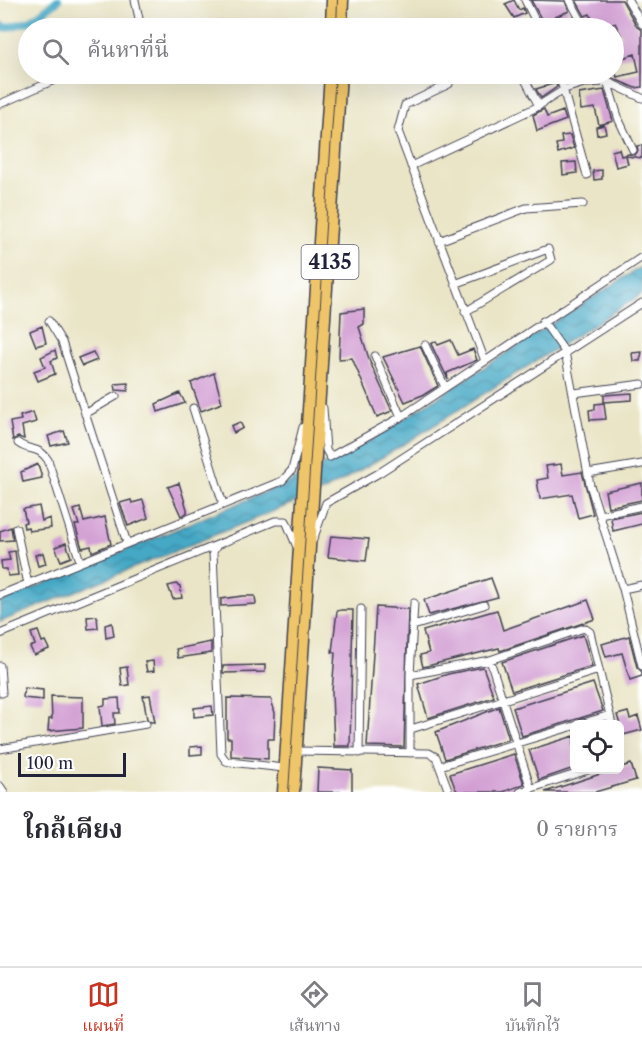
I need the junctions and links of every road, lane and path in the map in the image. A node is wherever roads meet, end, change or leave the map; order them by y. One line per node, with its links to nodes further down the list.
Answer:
1 (135, 0): 7 (street)
2 (332, 0): 8 (main road)
3 (343, 0): 9 (main road)
4 (525, 0): 10 (street)
5 (570, 0): 11 (street)
6 (628, 0): 12 (street)
7 (139, 18)
8 (331, 18)
9 (342, 18)
10 (534, 18)
11 (580, 18)
12 (642, 24)
13 (45, 84): 24 (street)
14 (329, 84): 46 (main road, 4135)
15 (340, 84): 41 (main road, 4135)
16 (449, 84): 27 (street)
17 (527, 84): 25 (street)
18 (563, 84): 22 (street)
19 (581, 84): 22 (street)
20 (609, 84): 26 (street)
21 (612, 84): 23 (street)
22 (565, 89): 25 (street); 28 (street)
23 (642, 98)
24 (0, 104)
25 (539, 105): 27 (street)
26 (633, 150)
27 (411, 166): 30 (street)
28 (587, 175)
29 (584, 204): 30 (street)
30 (439, 241): 32 (street)
31 (642, 257): 36 (street)
32 (454, 284): 34 (street); 34 (street)
33 (642, 303): 38 (street)
34 (465, 312): 40 (street)
35 (49, 321): 48 (street)
36 (543, 321): 38 (street); 40 (street)
37 (425, 345): 43 (street)
38 (565, 352): 44 (street); 60 (street)
39 (375, 356): 49 (street)
40 (485, 361): 43 (street)
41 (322, 382): 49 (street); 60 (main road, 4135)
42 (642, 384): 44 (street)
43 (445, 387): 49 (street)
44 (574, 393): 52 (street)
45 (116, 396): 48 (street)
46 (309, 407): 53 (street); 59 (main road, 4135)
47 (193, 408): 53 (street)
48 (85, 414): 57 (street)
49 (400, 417)
50 (18, 443): 61 (street)
51 (642, 464): 52 (street)
52 (588, 473): 55 (street)
53 (223, 504): 57 (street)
54 (642, 506): 55 (street)
55 (600, 515): 64 (street)
56 (16, 528): 62 (street)
57 (127, 543): 61 (street)
58 (216, 547): 59 (street); 70 (street); 90 (street)
59 (297, 547): 90 (main road, 4135)
60 (309, 548): 86 (main road, 4135)
61 (80, 561): 62 (street)
62 (28, 584): 65 (street)
63 (642, 585): 64 (street)
64 (623, 589): 73 (street)
65 (0, 595)
66 (414, 603): 69 (street)
67 (484, 605): 69 (street)
68 (361, 609): 87 (street)
69 (413, 626): 75 (street)
70 (0, 634)
71 (490, 660): 74 (street); 75 (street); 77 (street)
72 (0, 666): 76 (street)
73 (642, 666)
74 (599, 670): 77 (street); 78 (street)
75 (410, 675): 83 (street)
76 (2, 693)
77 (504, 700): 83 (street); 84 (street)
78 (610, 715): 79 (street); 80 (street)
79 (593, 720)
80 (611, 720)
81 (146, 724): 85 (street)
82 (570, 727): 84 (street)
83 (411, 729): 88 (street)
84 (517, 744): 89 (street); 93 (street)
85 (0, 749)
86 (297, 752): 87 (street); 96 (main road, 4135)
87 (359, 753): 88 (street)
88 (410, 753): 89 (street)
89 (440, 766): 97 (street)
90 (284, 768): 95 (main road, 4135)
91 (576, 774): 93 (street)
92 (0, 786): 94 (street)
93 (531, 789): 98 (street)
94 (4, 792)
95 (283, 792)
96 (294, 792)
97 (449, 792)
98 (520, 792)

